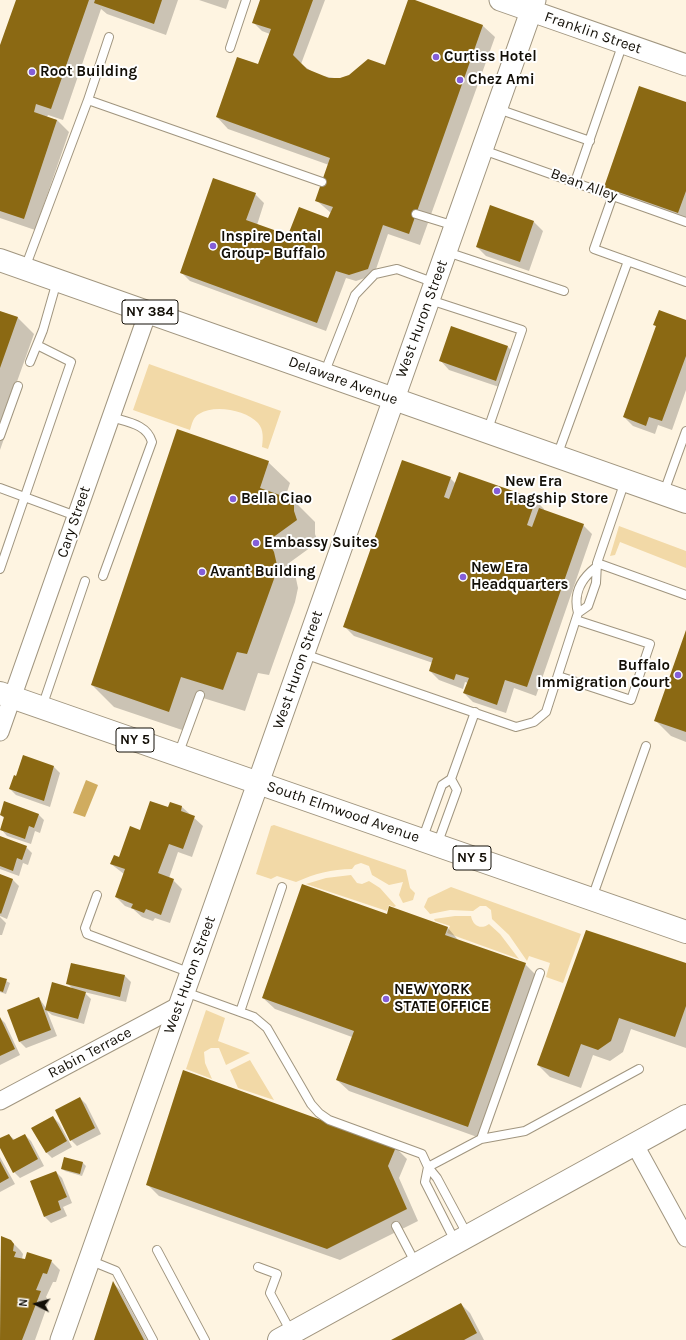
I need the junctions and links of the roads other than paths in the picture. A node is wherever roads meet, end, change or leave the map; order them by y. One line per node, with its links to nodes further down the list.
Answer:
1 (246, 0): 6 (lane)
2 (500, 0): 3 (street, Franklin Street)
3 (534, 5): 5 (street, Franklin Street); 9 (street, West Huron Street)
4 (110, 37): 8 (lane)
5 (623, 43): 7 (street, Franklin Street); 10 (lane)
6 (230, 48)
7 (686, 65)
8 (88, 100): 12 (lane); 21 (lane)
9 (497, 109): 10 (lane); 11 (street, West Huron Street)
10 (590, 141): 13 (lane)
11 (482, 149): 13 (lane, Bean Alley); 17 (street, West Huron Street)
12 (322, 182)
13 (576, 182): 14 (lane, Bean Alley)
14 (612, 195): 16 (lane, Bean Alley); 20 (lane)
15 (416, 214): 17 (lane)
16 (686, 222)
17 (455, 226): 18 (street, West Huron Street)
18 (446, 252): 24 (lane); 25 (street, West Huron Street)
19 (0, 260): 21 (main road, Delaware Avenue / NY 384)
20 (628, 261): 23 (lane); 36 (lane)
21 (25, 268): 22 (main road, Delaware Avenue / NY 384)
22 (57, 280): 26 (main road, Delaware Avenue / NY 384); 27 (lane)
23 (686, 282)
24 (564, 291)
25 (432, 292): 29 (lane); 31 (street, West Huron Street); 34 (lane)
26 (148, 312): 29 (main road, Delaware Avenue / NY 384); 32 (street, Cary Street)
27 (37, 345): 28 (lane); 40 (lane)
28 (30, 362)
29 (324, 374): 31 (main road, Delaware Avenue / NY 384)
30 (18, 386): 35 (lane)
31 (394, 398): 34 (main road, Delaware Avenue / NY 384); 49 (street, West Huron Street)
32 (111, 417): 42 (street, Cary Street); 45 (lane)
33 (686, 431): 39 (lane)
34 (487, 432): 36 (main road, Delaware Avenue / NY 384)
35 (0, 436)
36 (556, 456): 37 (main road, Delaware Avenue / NY 384)
37 (625, 481): 39 (main road, Delaware Avenue / NY 384); 43 (lane)
38 (0, 488): 40 (lane)
39 (664, 494): 41 (main road, Delaware Avenue / NY 384)
40 (26, 497): 42 (lane); 44 (lane)
41 (686, 502)
42 (76, 516): 51 (street, Cary Street)
43 (596, 566): 47 (lane); 48 (lane); 48 (lane)
44 (0, 569)
45 (103, 576)
46 (85, 581): 53 (lane)
47 (686, 595)
48 (577, 616): 50 (lane); 50 (lane)
49 (304, 654): 54 (lane); 59 (street, West Huron Street)
50 (558, 676): 54 (lane)
51 (6, 695): 53 (main road, South Elmwood Avenue / NY 5); 55 (street, Cary Street)
52 (200, 695): 57 (lane)
53 (42, 707): 57 (main road, South Elmwood Avenue / NY 5)
54 (476, 712): 58 (lane)
55 (0, 732)
56 (646, 746): 63 (lane)
57 (178, 755): 59 (main road, South Elmwood Avenue / NY 5)
58 (451, 779): 60 (lane); 60 (lane)
59 (258, 783): 60 (main road, South Elmwood Avenue / NY 5); 66 (street, West Huron Street)
60 (430, 843): 63 (main road, South Elmwood Avenue / NY 5)
61 (282, 887): 67 (lane)
62 (97, 895): 66 (lane)
63 (592, 899): 64 (main road, South Elmwood Avenue / NY 5)
64 (686, 932)
65 (540, 973): 71 (lane)
66 (185, 990): 67 (lane); 69 (street, Rabin Terrace); 78 (street, West Huron Street)
67 (240, 1012): 73 (lane)
68 (639, 1069): 71 (lane)
69 (0, 1101)
70 (685, 1114): 72 (main road)
71 (481, 1139): 73 (lane)
72 (635, 1145): 75 (street); 76 (main road)
73 (428, 1167): 76 (lane); 76 (lane)
74 (396, 1226): 79 (lane)
75 (686, 1238)
76 (462, 1240): 79 (main road)
77 (157, 1250): 84 (lane)
78 (89, 1260): 82 (street, West Huron Street); 83 (lane)
79 (416, 1265): 81 (main road)
80 (258, 1267): 81 (lane)
81 (285, 1337)
82 (61, 1340)
83 (152, 1340)
84 (205, 1340)

